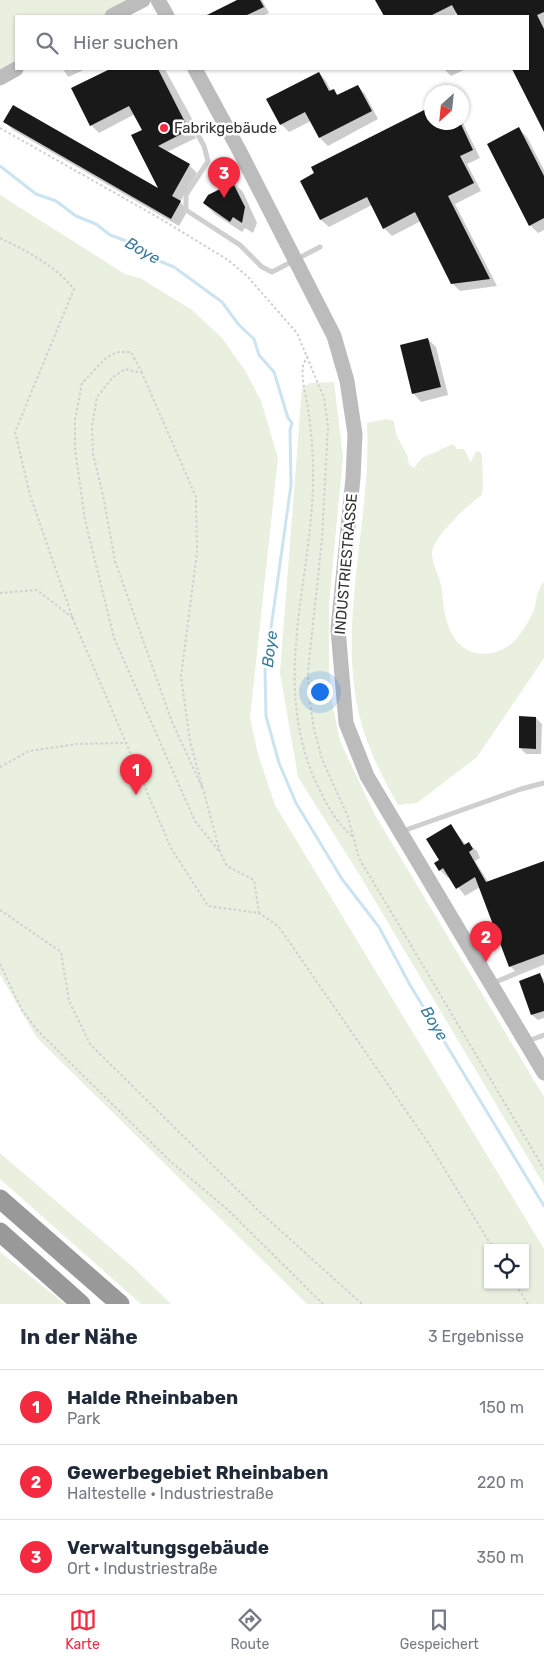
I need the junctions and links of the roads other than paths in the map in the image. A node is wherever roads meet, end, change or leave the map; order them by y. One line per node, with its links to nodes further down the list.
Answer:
1 (143, 0): 3 (street)
2 (158, 0): 4 (street)
3 (114, 15)
4 (166, 15)
5 (15, 70): 10 (street)
6 (67, 70): 7 (lane)
7 (78, 70)
8 (163, 70): 12 (lane)
9 (196, 70): 12 (street, INDUSTRIESTRASSE)
10 (0, 78)
11 (320, 247): 12 (lane)
12 (295, 261): 14 (street, INDUSTRIESTRASSE)
13 (544, 783): 14 (lane)
14 (400, 832): 16 (street, INDUSTRIESTRASSE)
15 (544, 962): 16 (lane)
16 (490, 984): 18 (street, INDUSTRIESTRASSE)
17 (544, 1035): 18 (lane)
18 (525, 1042): 19 (street, INDUSTRIESTRASSE)
19 (544, 1073)
20 (0, 1199): 23 (highway)
21 (0, 1232): 22 (highway)
22 (81, 1304)
23 (120, 1304)

